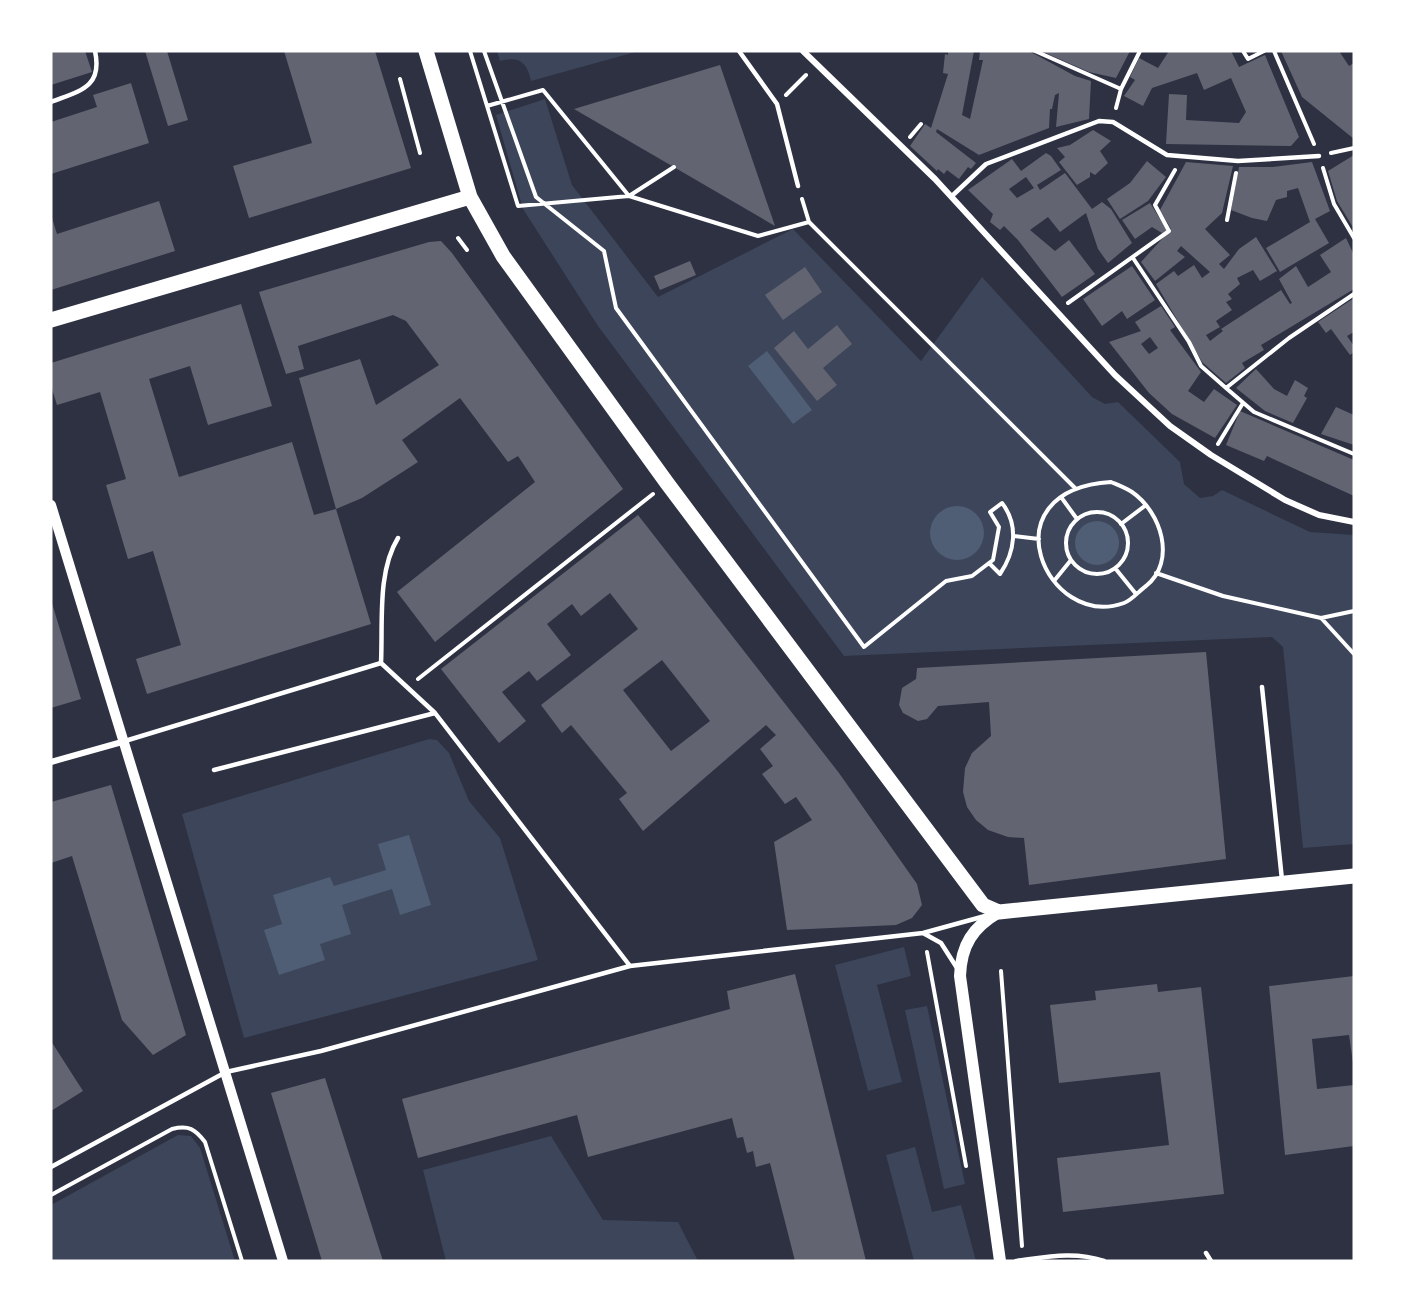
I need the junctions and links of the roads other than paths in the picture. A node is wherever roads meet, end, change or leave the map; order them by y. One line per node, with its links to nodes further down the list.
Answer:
1 (95, 51): 5 (lane)
2 (426, 51): 9 (main road)
3 (739, 51): 7 (lane)
4 (802, 51): 8 (street)
5 (51, 102)
6 (1319, 156): 8 (lane)
7 (798, 186)
8 (951, 196): 12 (street)
9 (470, 198): 10 (main road); 22 (main road)
10 (51, 320)
11 (51, 505): 17 (street)
12 (1354, 522)
13 (398, 538): 14 (lane)
14 (381, 663): 16 (lane); 17 (lane)
15 (1262, 687): 21 (lane)
16 (435, 713): 19 (lane); 24 (lane)
17 (122, 742): 18 (street); 26 (street)
18 (51, 762)
19 (214, 770)
20 (1354, 876): 21 (main road)
21 (1283, 883): 22 (main road)
22 (999, 912): 23 (lane); 25 (main road)
23 (922, 933): 24 (lane); 25 (lane)
24 (630, 966): 26 (lane)
25 (960, 976): 31 (main road)
26 (226, 1072): 27 (lane); 30 (street)
27 (51, 1167)
28 (1206, 1253): 34 (lane)
29 (1023, 1260): 32 (lane); 33 (lane)
30 (283, 1261)
31 (1000, 1261)
32 (1016, 1261)
33 (1104, 1261)
34 (1211, 1261)

